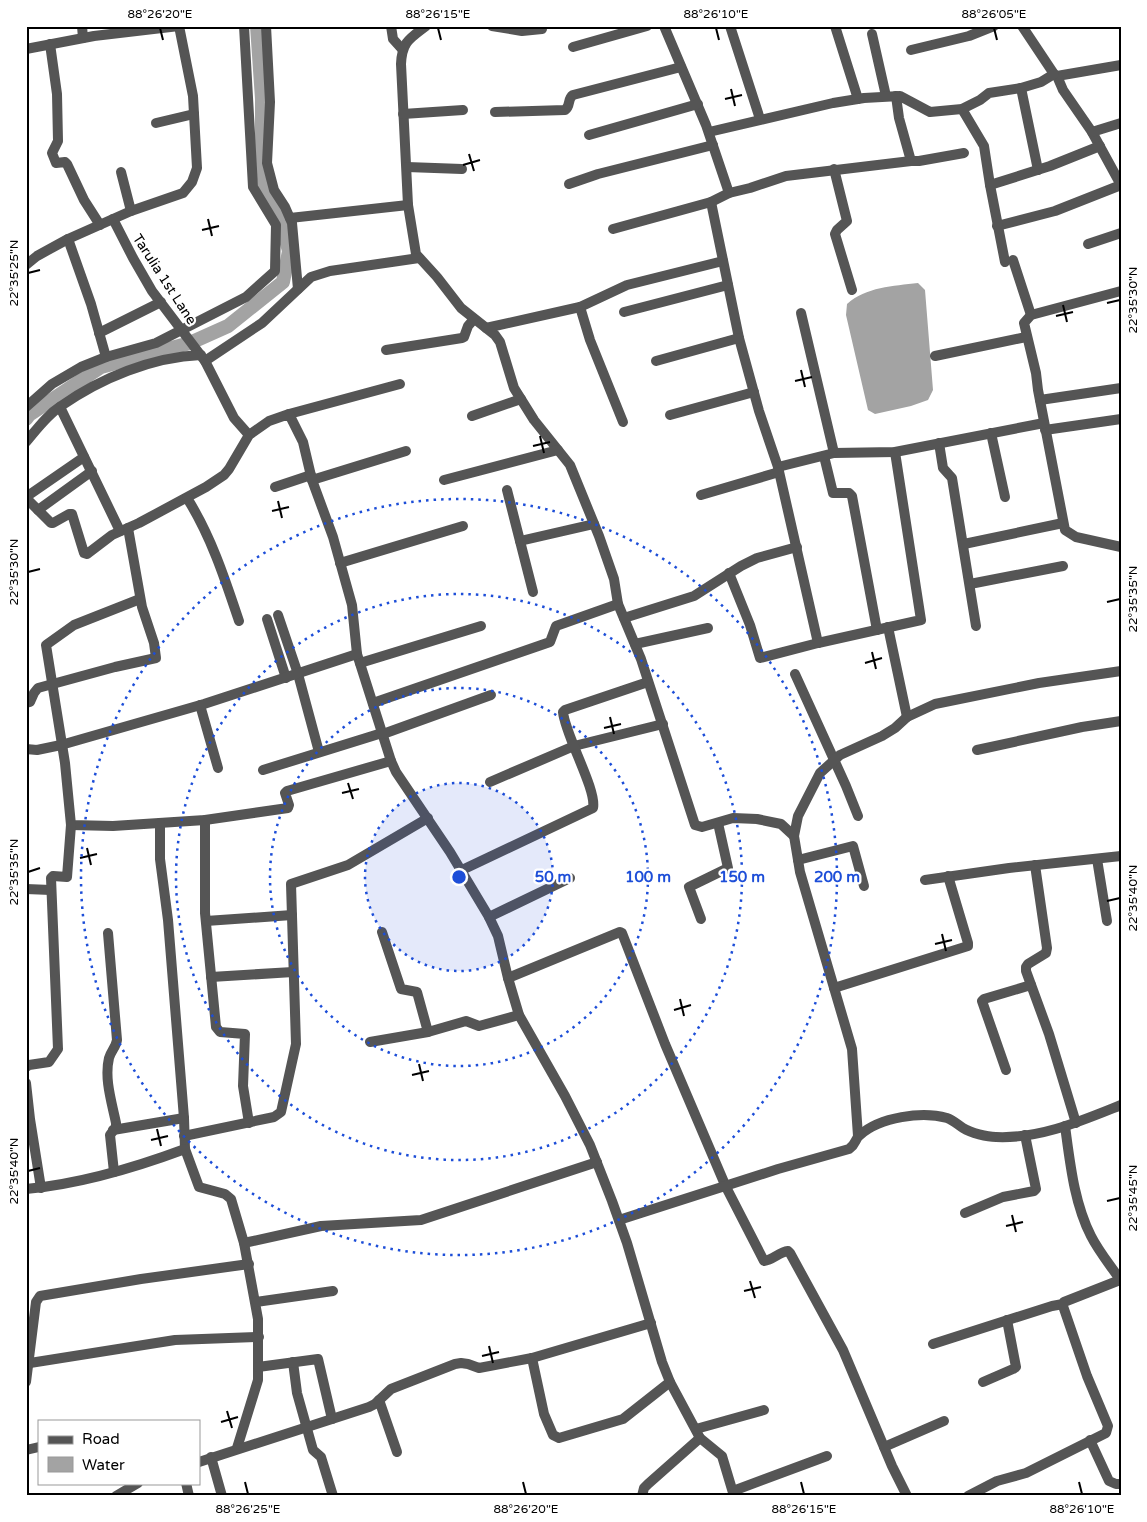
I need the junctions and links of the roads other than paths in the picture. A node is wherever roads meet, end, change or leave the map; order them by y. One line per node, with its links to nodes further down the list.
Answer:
1 (82, 26): 16 (street)
2 (179, 26): 16 (street); 32 (street)
3 (244, 26): 79 (street)
4 (266, 26): 56 (street)
5 (390, 26): 20 (street)
6 (426, 26): 20 (street)
7 (492, 26): 14 (street)
8 (647, 26): 18 (street)
9 (664, 26): 23 (street)
10 (730, 26): 34 (street)
11 (835, 26): 27 (street)
12 (994, 26): 21 (street)
13 (1022, 26): 24 (street)
14 (542, 29)
15 (872, 34): 26 (street)
16 (83, 38): 17 (street)
17 (50, 44): 19 (street); 58 (street)
18 (573, 47)
19 (26, 48)
20 (402, 49): 33 (street)
21 (911, 50)
22 (1121, 65): 24 (street)
23 (681, 67): 28 (street); 31 (street)
24 (1055, 75): 25 (street); 38 (street)
25 (1021, 88): 29 (street); 47 (street)
26 (891, 96): 27 (street); 29 (street); 43 (street)
27 (858, 99): 34 (street)
28 (698, 104): 37 (street); 39 (street)
29 (962, 109): 50 (street)
30 (462, 110): 33 (street)
31 (495, 112)
32 (194, 114): 35 (street); 55 (street)
33 (403, 114): 44 (street)
34 (760, 119): 37 (street)
35 (156, 122)
36 (1121, 123): 38 (street)
37 (708, 132): 40 (street)
38 (1092, 132): 41 (street)
39 (589, 135)
40 (713, 146): 49 (street); 52 (street)
41 (1100, 146): 47 (street); 51 (street)
42 (964, 153): 43 (street)
43 (911, 161): 46 (street)
44 (407, 167): 45 (street); 54 (street)
45 (462, 169)
46 (834, 169): 52 (street); 69 (street)
47 (1038, 170): 50 (street)
48 (121, 172): 55 (street)
49 (569, 184)
50 (990, 185): 59 (street)
51 (1121, 185): 59 (street)
52 (729, 192): 53 (street)
53 (711, 202): 60 (street); 65 (street)
54 (408, 205): 56 (street); 64 (street)
55 (131, 211): 57 (street)
56 (290, 218): 68 (street)
57 (113, 219): 58 (street); 71 (street, Tarulia 1st Lane)
58 (100, 225): 62 (street)
59 (997, 226): 75 (street)
60 (613, 230)
61 (1121, 233): 63 (street)
62 (68, 239): 66 (street); 78 (street)
63 (1088, 244)
64 (419, 258): 68 (street); 76 (street)
65 (723, 262): 67 (street); 72 (street)
66 (26, 264)
67 (728, 285): 73 (street); 81 (street)
68 (298, 289): 83 (street)
69 (852, 290)
70 (1121, 291): 75 (street)
71 (161, 302): 78 (street); 79 (street, Tarulia 1st Lane)
72 (580, 307): 77 (street); 98 (street)
73 (624, 312)
74 (802, 313): 107 (street)
75 (1030, 315): 80 (street)
76 (474, 319): 77 (street); 82 (street)
77 (486, 328): 90 (street)
78 (99, 333): 85 (street)
79 (183, 333): 83 (street, Tarulia 1st Lane); 85 (street)
80 (1026, 337): 84 (street); 91 (street)
81 (739, 338): 86 (street); 89 (street)
82 (386, 350)
83 (201, 356): 93 (street); 101 (street, Tarulia 1st Lane)
84 (935, 356)
85 (106, 357): 92 (street)
86 (656, 361)
87 (400, 384): 94 (street)
88 (1121, 388): 91 (street)
89 (754, 392): 95 (street); 109 (street)
90 (521, 399): 96 (street); 104 (street)
91 (1040, 400): 99 (street)
92 (26, 407)
93 (60, 407): 102 (street); 108 (street)
94 (289, 414): 101 (street); 111 (street)
95 (670, 415)
96 (472, 416)
97 (1121, 419): 99 (street)
98 (622, 422)
99 (1045, 426): 100 (street); 120 (street)
100 (992, 433): 103 (street); 117 (street)
101 (249, 435): 118 (street)
102 (26, 442)
103 (938, 443): 106 (street); 125 (street)
104 (558, 450): 112 (street); 121 (street)
105 (406, 451): 111 (street)
106 (895, 452): 107 (street); 141 (street)
107 (829, 455): 109 (street); 143 (street)
108 (84, 457): 110 (street); 116 (street)
109 (779, 470): 115 (street); 126 (street)
110 (92, 471): 119 (street); 123 (street)
111 (311, 477): 113 (street); 128 (street)
112 (444, 480)
113 (275, 487)
114 (507, 490): 124 (street)
115 (701, 495)
116 (26, 497): 119 (street)
117 (1005, 497)
118 (188, 498): 123 (street); 138 (street)
119 (38, 510): 123 (street)
120 (1064, 523): 125 (street); 127 (street)
121 (594, 524): 124 (street); 134 (street)
122 (463, 526): 128 (street)
123 (124, 530): 133 (street)
124 (520, 541): 132 (street)
125 (964, 544): 131 (street)
126 (797, 547): 130 (street); 144 (street)
127 (1121, 547)
128 (340, 563): 146 (street)
129 (1064, 566): 131 (street)
130 (729, 573): 136 (street); 144 (street)
131 (970, 584): 140 (street)
132 (533, 592)
133 (140, 599): 152 (street); 152 (street)
134 (618, 604): 136 (street); 155 (street)
135 (278, 616): 148 (street)
136 (624, 618): 145 (street)
137 (267, 619): 150 (street)
138 (239, 621)
139 (481, 626): 146 (street)
140 (976, 626)
141 (888, 627): 143 (street); 157 (street)
142 (708, 628): 145 (street)
143 (876, 630): 144 (street)
144 (818, 643)
145 (635, 644): 151 (street)
146 (358, 658): 148 (street); 155 (street)
147 (1121, 671): 157 (street)
148 (298, 674): 150 (street); 165 (street)
149 (794, 674): 167 (street)
150 (286, 678): 156 (street)
151 (648, 682): 159 (street); 162 (street)
152 (53, 684): 154 (street); 161 (street)
153 (492, 694): 160 (street)
154 (26, 703)
155 (373, 703): 160 (street)
156 (200, 705): 161 (street); 168 (street)
157 (907, 718): 167 (street)
158 (1121, 721): 164 (street)
159 (663, 724): 162 (street); 174 (street)
160 (382, 734): 165 (street); 166 (street)
161 (61, 745): 163 (street); 176 (street)
162 (574, 746): 170 (street); 182 (street)
163 (26, 748)
164 (977, 750)
165 (319, 752): 169 (street)
166 (391, 760): 172 (street); 173 (street)
167 (833, 760): 171 (street); 177 (street)
168 (218, 768)
169 (262, 770)
170 (490, 782)
171 (858, 816)
172 (428, 818): 182 (street); 189 (street)
173 (205, 820): 175 (street); 192 (street)
174 (718, 822): 177 (street); 191 (street)
175 (160, 823): 176 (street); 208 (street)
176 (71, 825): 188 (street)
177 (794, 836): 180 (street)
178 (1121, 856): 179 (street)
179 (1097, 859): 181 (street); 193 (street)
180 (798, 860): 186 (street); 200 (street)
181 (1035, 865): 183 (street); 199 (street)
182 (462, 870): 190 (street)
183 (948, 876): 185 (street); 200 (street)
184 (570, 878): 190 (street)
185 (924, 880)
186 (864, 886)
187 (26, 889): 188 (street)
188 (51, 890): 204 (street)
189 (292, 915): 192 (street); 196 (street)
190 (489, 917): 198 (street)
191 (701, 919)
192 (206, 921): 197 (street)
193 (1107, 921)
194 (382, 932): 202 (street)
195 (108, 933): 212 (street)
196 (293, 972): 197 (street); 209 (street)
197 (211, 977): 209 (street)
198 (508, 978): 201 (street); 219 (street)
199 (1031, 985): 205 (street); 210 (street)
200 (834, 988): 215 (street)
201 (519, 1015): 202 (street); 217 (street)
202 (428, 1032): 203 (street)
203 (370, 1042)
204 (26, 1067)
205 (1006, 1070)
206 (26, 1083): 220 (street)
207 (1121, 1105): 210 (street)
208 (184, 1118): 212 (street); 214 (street)
209 (249, 1123): 214 (street)
210 (1076, 1123): 211 (street)
211 (1065, 1126): 213 (street); 226 (street)
212 (113, 1130): 218 (street)
213 (1025, 1135): 215 (street); 222 (street)
214 (184, 1136): 216 (street)
215 (858, 1136): 219 (street)
216 (185, 1150): 218 (street); 224 (street)
217 (597, 1162): 223 (street); 224 (street)
218 (114, 1172): 220 (street)
219 (726, 1187): 223 (street); 248 (street)
220 (40, 1188): 221 (street)
221 (26, 1189)
222 (965, 1213)
223 (619, 1220): 231 (street)
224 (244, 1243): 225 (street)
225 (249, 1264): 228 (street); 237 (street)
226 (1120, 1281): 229 (street)
227 (333, 1291): 228 (street)
228 (256, 1302): 232 (street)
229 (1063, 1304): 230 (street); 247 (street)
230 (1007, 1320): 233 (street); 240 (street)
231 (651, 1323): 234 (street); 239 (street)
232 (259, 1337): 236 (street); 237 (street)
233 (933, 1344)
234 (532, 1358): 239 (street); 241 (street)
235 (293, 1362): 236 (street); 243 (street); 245 (street)
236 (258, 1367): 249 (street)
237 (28, 1369): 238 (street)
238 (26, 1382)
239 (670, 1382): 246 (street)
240 (983, 1382)
241 (378, 1400): 243 (street); 250 (street)
242 (764, 1410): 246 (street)
243 (332, 1419): 245 (street)
244 (944, 1421): 248 (street)
245 (307, 1427): 249 (street); 261 (street)
246 (698, 1434): 257 (street); 262 (street)
247 (1090, 1440): 256 (street); 264 (street)
248 (884, 1447): 263 (street)
249 (237, 1448): 252 (street)
250 (397, 1452)
251 (827, 1456): 257 (street)
252 (211, 1458): 253 (street); 260 (street)
253 (200, 1462)
254 (135, 1484): 258 (street)
255 (186, 1484): 259 (street)
256 (1121, 1484)
257 (733, 1493)
258 (116, 1496)
259 (190, 1496)
260 (222, 1496)
261 (333, 1496)
262 (642, 1496)
263 (907, 1496)
264 (968, 1496)

